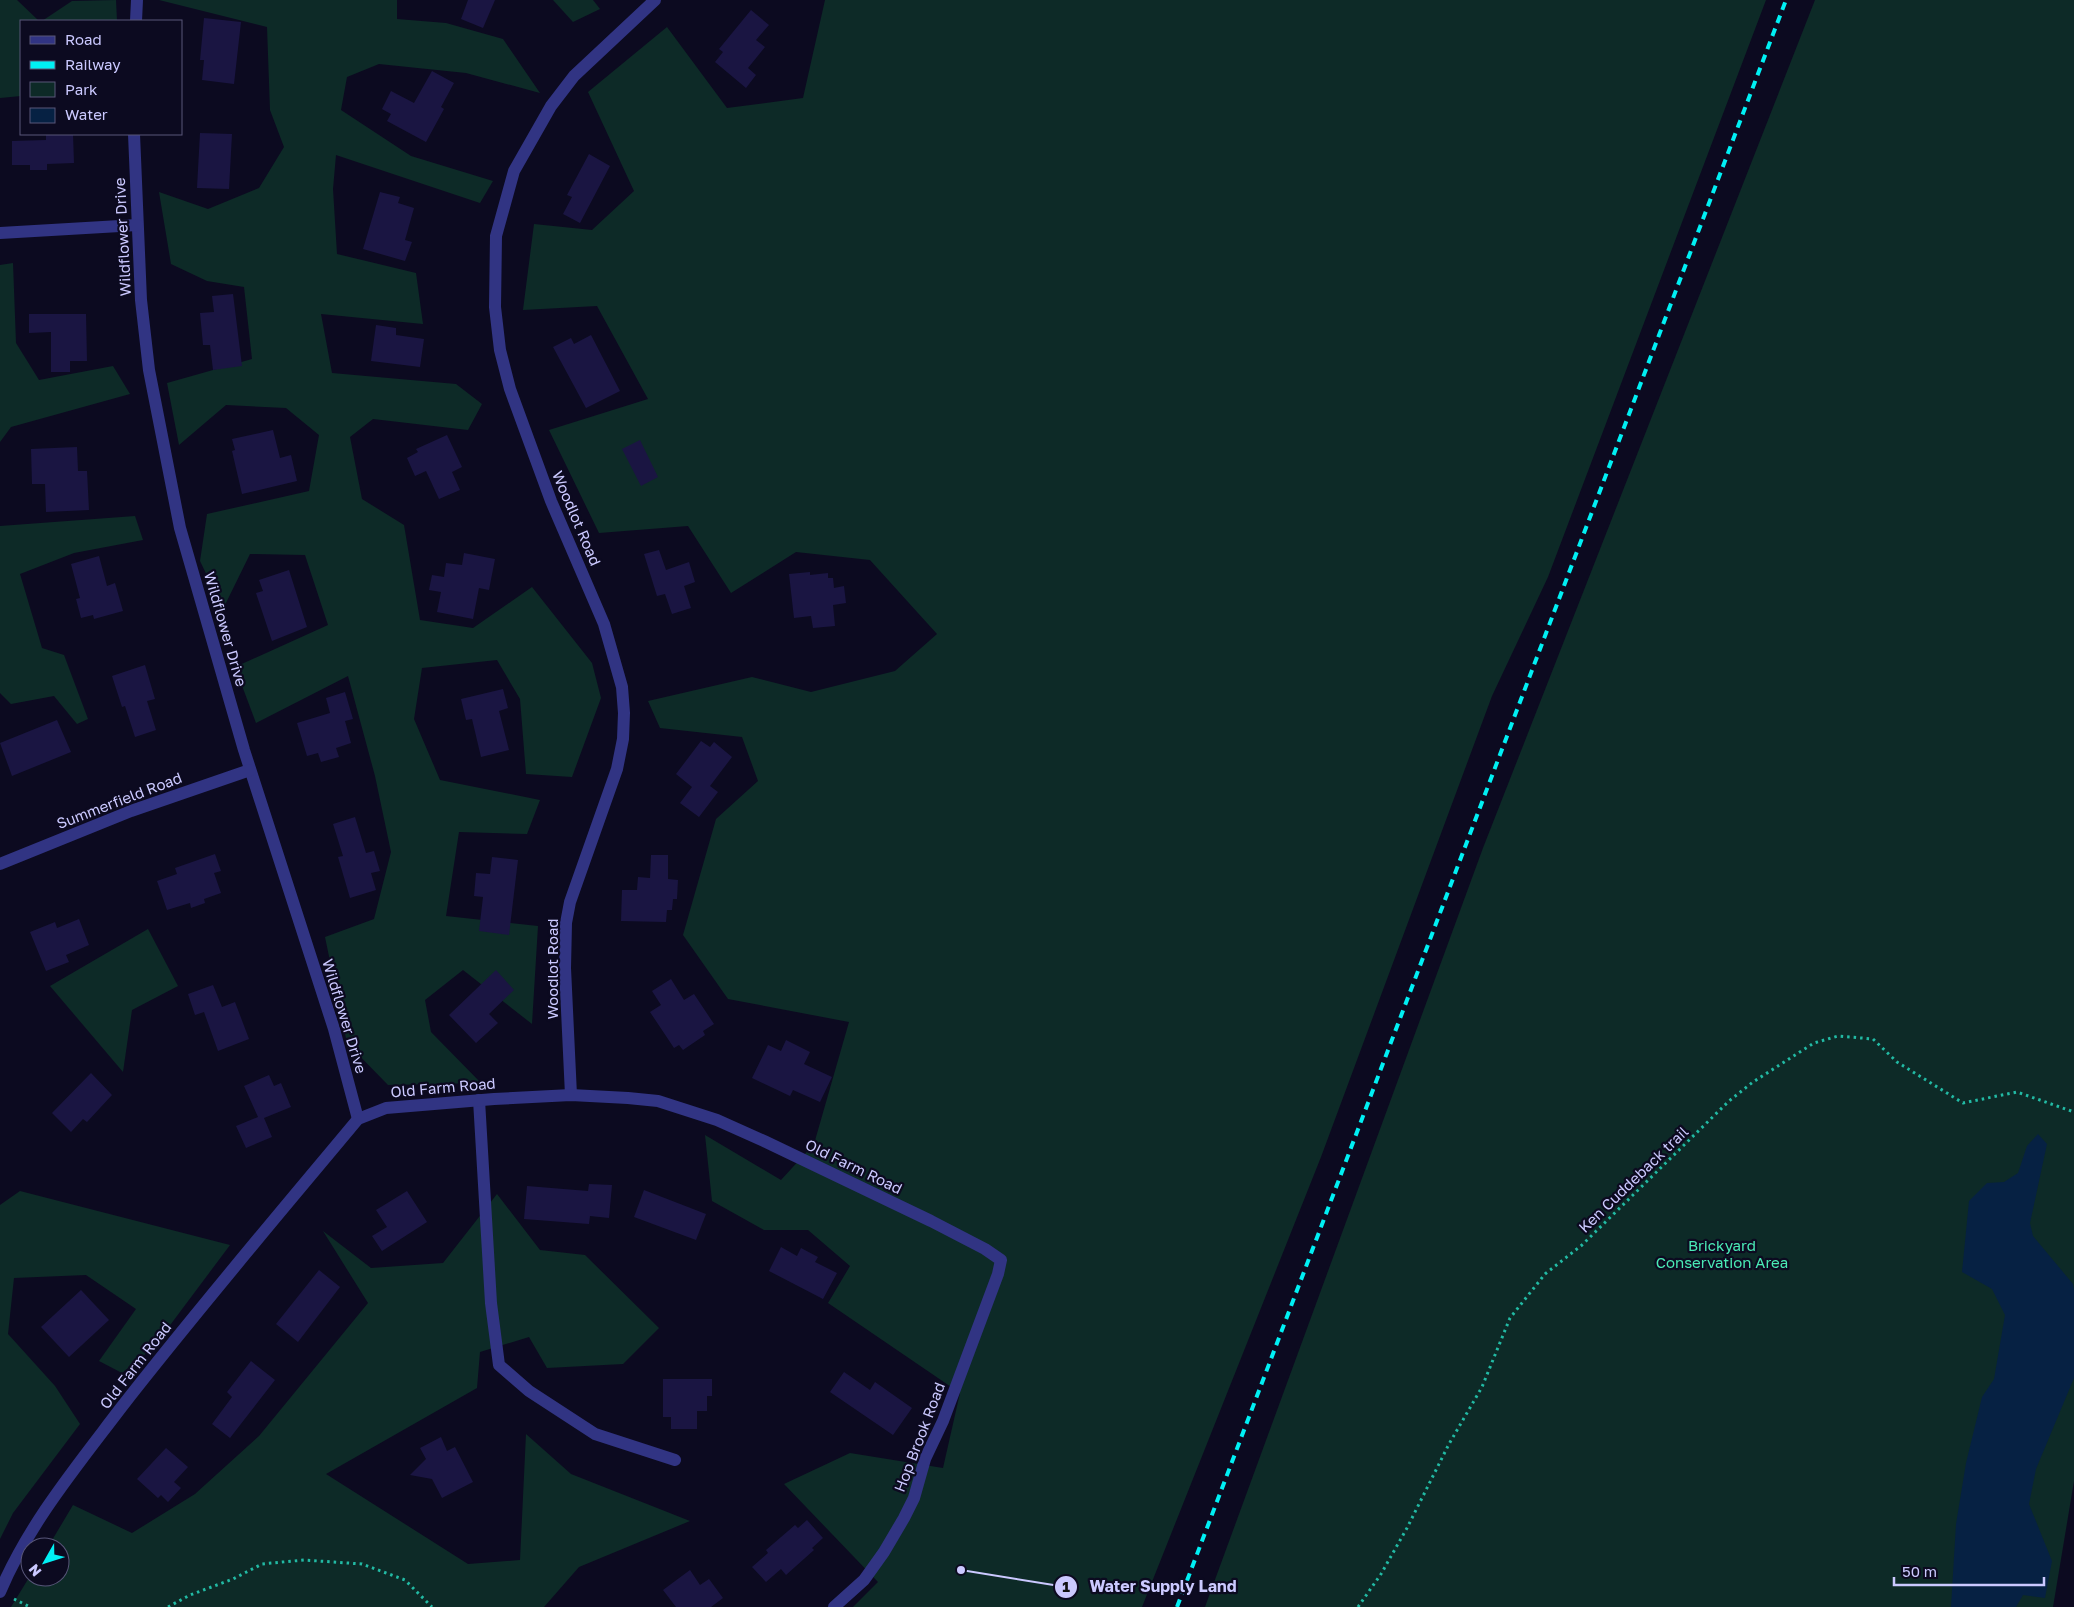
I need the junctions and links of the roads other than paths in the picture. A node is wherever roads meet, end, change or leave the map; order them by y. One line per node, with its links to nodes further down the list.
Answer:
1 (137, 0): 3 (street)
2 (655, 0): 9 (street, Woodlot Road)
3 (136, 20)
4 (134, 135): 5 (street, Wildflower Drive)
5 (137, 225): 6 (street); 7 (street, Wildflower Drive)
6 (0, 233)
7 (250, 770): 8 (street, Summerfield Road); 11 (street, Wildflower Drive)
8 (0, 864)
9 (571, 1095): 10 (street, Old Farm Road); 12 (street, Old Farm Road)
10 (479, 1100): 11 (street, Old Farm Road); 13 (street)
11 (358, 1119): 14 (street, Old Farm Road)
12 (1001, 1260): 15 (street, Hop Brook Road)
13 (675, 1460)
14 (0, 1592)
15 (834, 1607)

